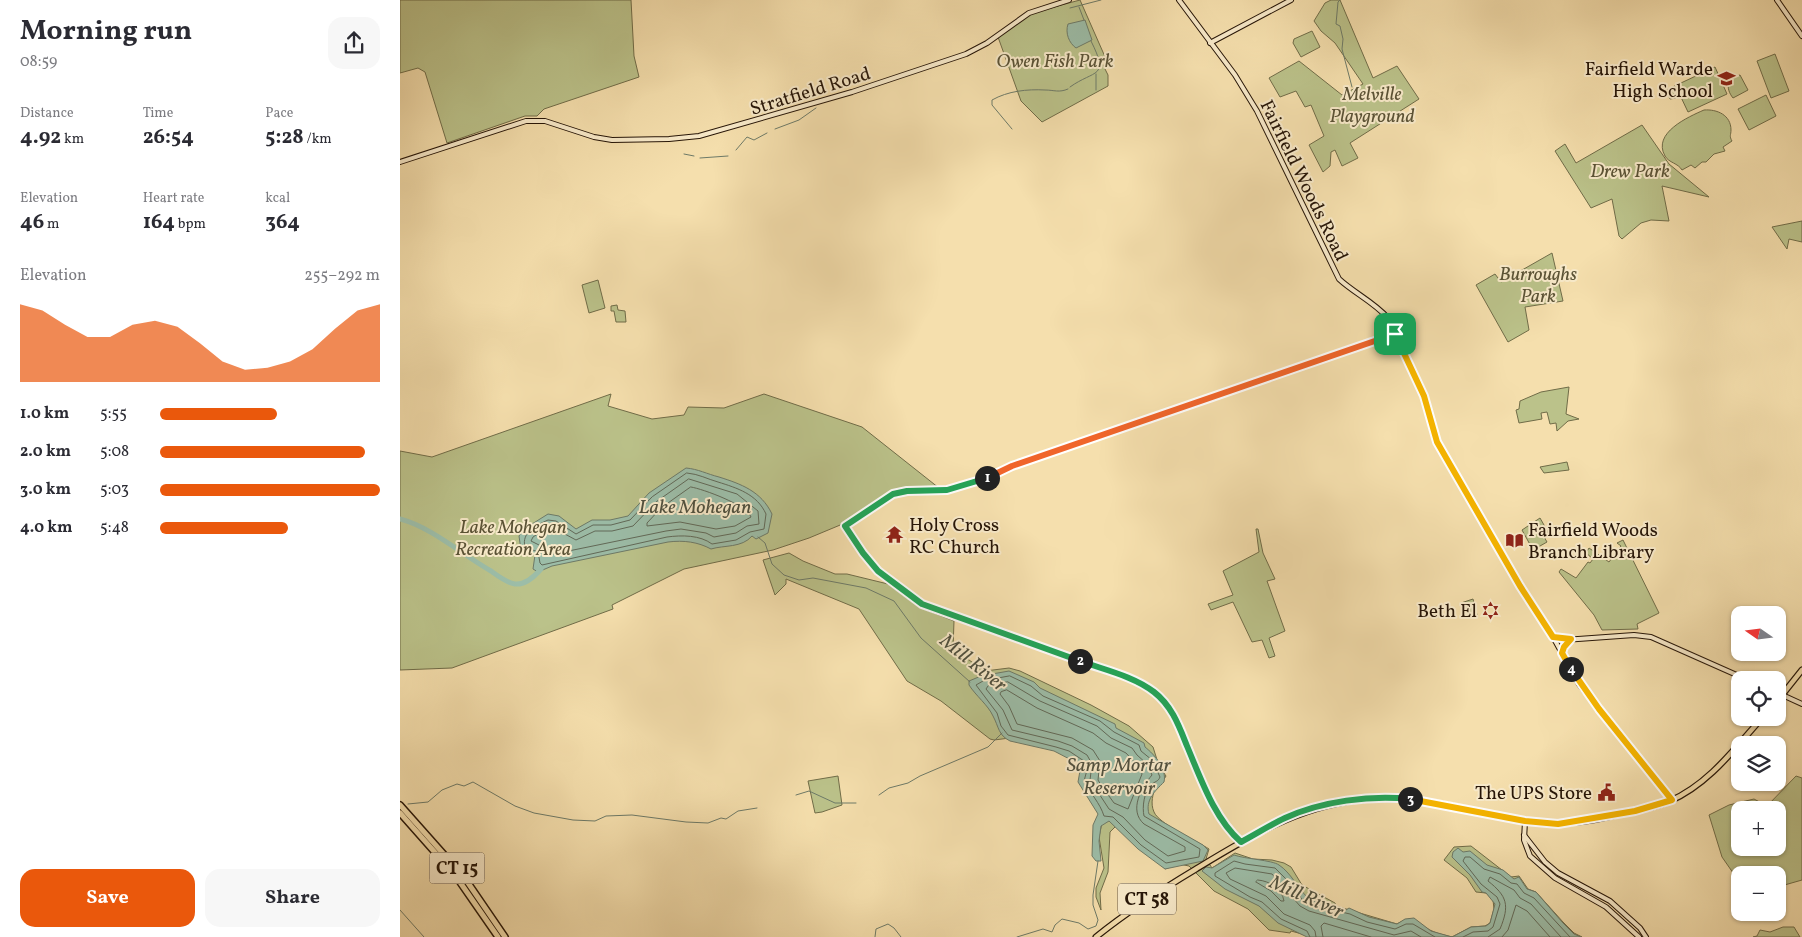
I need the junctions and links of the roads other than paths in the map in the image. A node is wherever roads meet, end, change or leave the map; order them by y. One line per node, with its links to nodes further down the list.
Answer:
1 (1069, 0): 7 (main road, Stratfield Road)
2 (1179, 0): 6 (main road, Fairfield Woods Road)
3 (1291, 0): 6 (main road)
4 (1777, 0): 5 (main road)
5 (1802, 36)
6 (1210, 43): 8 (main road, Fairfield Woods Road)
7 (400, 162)
8 (1395, 334): 9 (main road, Fairfield Woods Road); 23 (main road)
9 (1553, 637): 10 (main road); 11 (main road, Fairfield Woods Road)
10 (1571, 639): 11 (main road); 13 (main road)
11 (1562, 653): 18 (main road, Fairfield Woods Road)
12 (1802, 670): 14 (main road)
13 (1731, 672)
14 (1786, 687)
15 (1786, 697): 16 (main road)
16 (1802, 704)
17 (1755, 726): 18 (main road, CT 58)
18 (1672, 800): 21 (main road, CT 58)
19 (400, 805): 25 (highway, CT 15)
20 (400, 813): 24 (highway, CT 15)
21 (1525, 821): 22 (main road); 23 (main road, CT 58)
22 (1524, 835): 27 (main road); 28 (main road)
23 (1241, 842): 26 (main road, CT 58)
24 (498, 937)
25 (505, 937)
26 (1096, 937)
27 (1639, 937)
28 (1646, 937)

